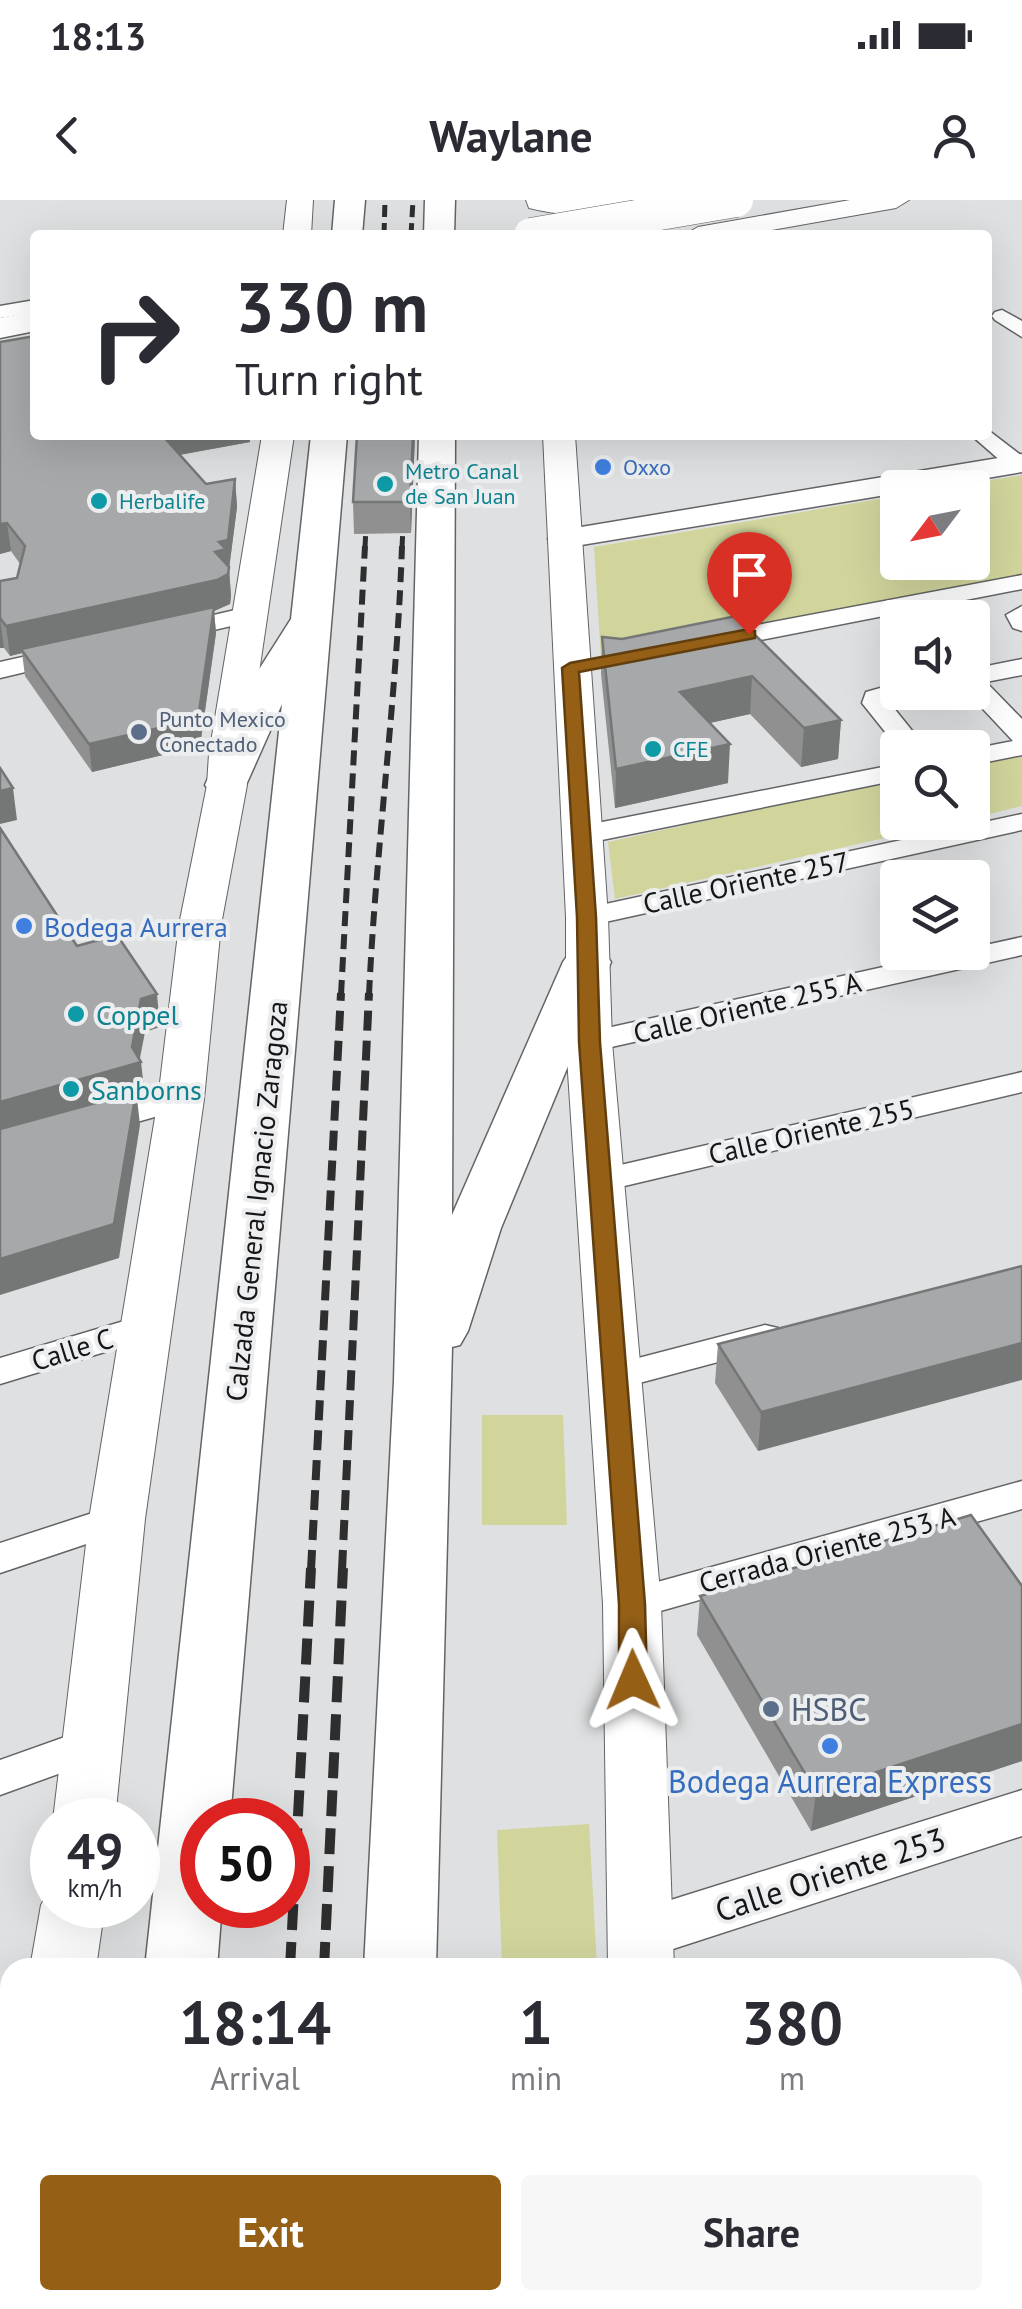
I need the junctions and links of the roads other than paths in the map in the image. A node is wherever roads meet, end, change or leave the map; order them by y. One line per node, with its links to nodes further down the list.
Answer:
1 (300, 200): 8 (main road)
2 (350, 200): 9 (main road)
3 (440, 200): 10 (main road)
4 (736, 200): 12 (main road, bridge)
5 (896, 200): 14 (main road)
6 (538, 201): 7 (main road); 11 (main road)
7 (651, 201): 13 (main road)
8 (297, 230)
9 (347, 230)
10 (440, 230)
11 (540, 230)
12 (559, 230)
13 (647, 230)
14 (726, 230)
15 (30, 307): 16 (street)
16 (0, 312)
17 (1002, 316): 20 (street)
18 (30, 323): 19 (main road)
19 (0, 328)
20 (1022, 331)
21 (30, 350): 22 (main road)
22 (0, 355)
23 (277, 440): 32 (main road)
24 (328, 440): 33 (main road, Calzada General Ignacio Zaragoza)
25 (437, 440): 62 (main road)
26 (559, 440): 29 (main road)
27 (989, 440): 28 (street)
28 (1020, 464): 29 (street)
29 (563, 539): 50 (main road)
30 (1022, 582): 36 (street)
31 (1022, 614): 34 (street)
32 (248, 615): 35 (street); 48 (main road)
33 (312, 619): 48 (main road); 74 (main road, Calzada General Ignacio Zaragoza)
34 (1022, 623)
35 (149, 637)
36 (690, 646)
37 (93, 649): 39 (street)
38 (1022, 667): 40 (street)
39 (0, 670)
40 (990, 675)
41 (990, 699): 44 (street)
42 (880, 710): 43 (street)
43 (897, 730)
44 (1022, 734)
45 (1022, 747): 46 (street)
46 (990, 753)
47 (880, 776): 50 (street)
48 (227, 784): 55 (main road)
49 (1022, 822): 51 (street, Calle Oriente 257)
50 (582, 834): 51 (main road)
51 (587, 940): 53 (main road); 62 (main road)
52 (1022, 946): 53 (street, Calle Oriente 255 A)
53 (589, 1042): 57 (main road)
54 (1022, 1082): 57 (street, Calle Oriente 255)
55 (181, 1100): 56 (street); 58 (main road)
56 (72, 1131)
57 (600, 1181): 61 (main road)
58 (144, 1327): 60 (street, Calle C); 64 (main road)
59 (799, 1328): 61 (street)
60 (0, 1371)
61 (612, 1377): 66 (main road)
62 (424, 1381): 75 (main road)
63 (1022, 1496): 66 (street, Cerrada Oriente 253 A)
64 (117, 1519): 65 (street); 67 (main road)
65 (0, 1558)
66 (632, 1604): 72 (main road)
67 (94, 1744): 68 (street); 69 (main road)
68 (0, 1778)
69 (87, 1798)
70 (1022, 1812): 72 (street, Calle Oriente 253)
71 (69, 1928): 73 (main road)
72 (640, 1952)
73 (65, 1958)
74 (183, 1958)
75 (400, 1958)

